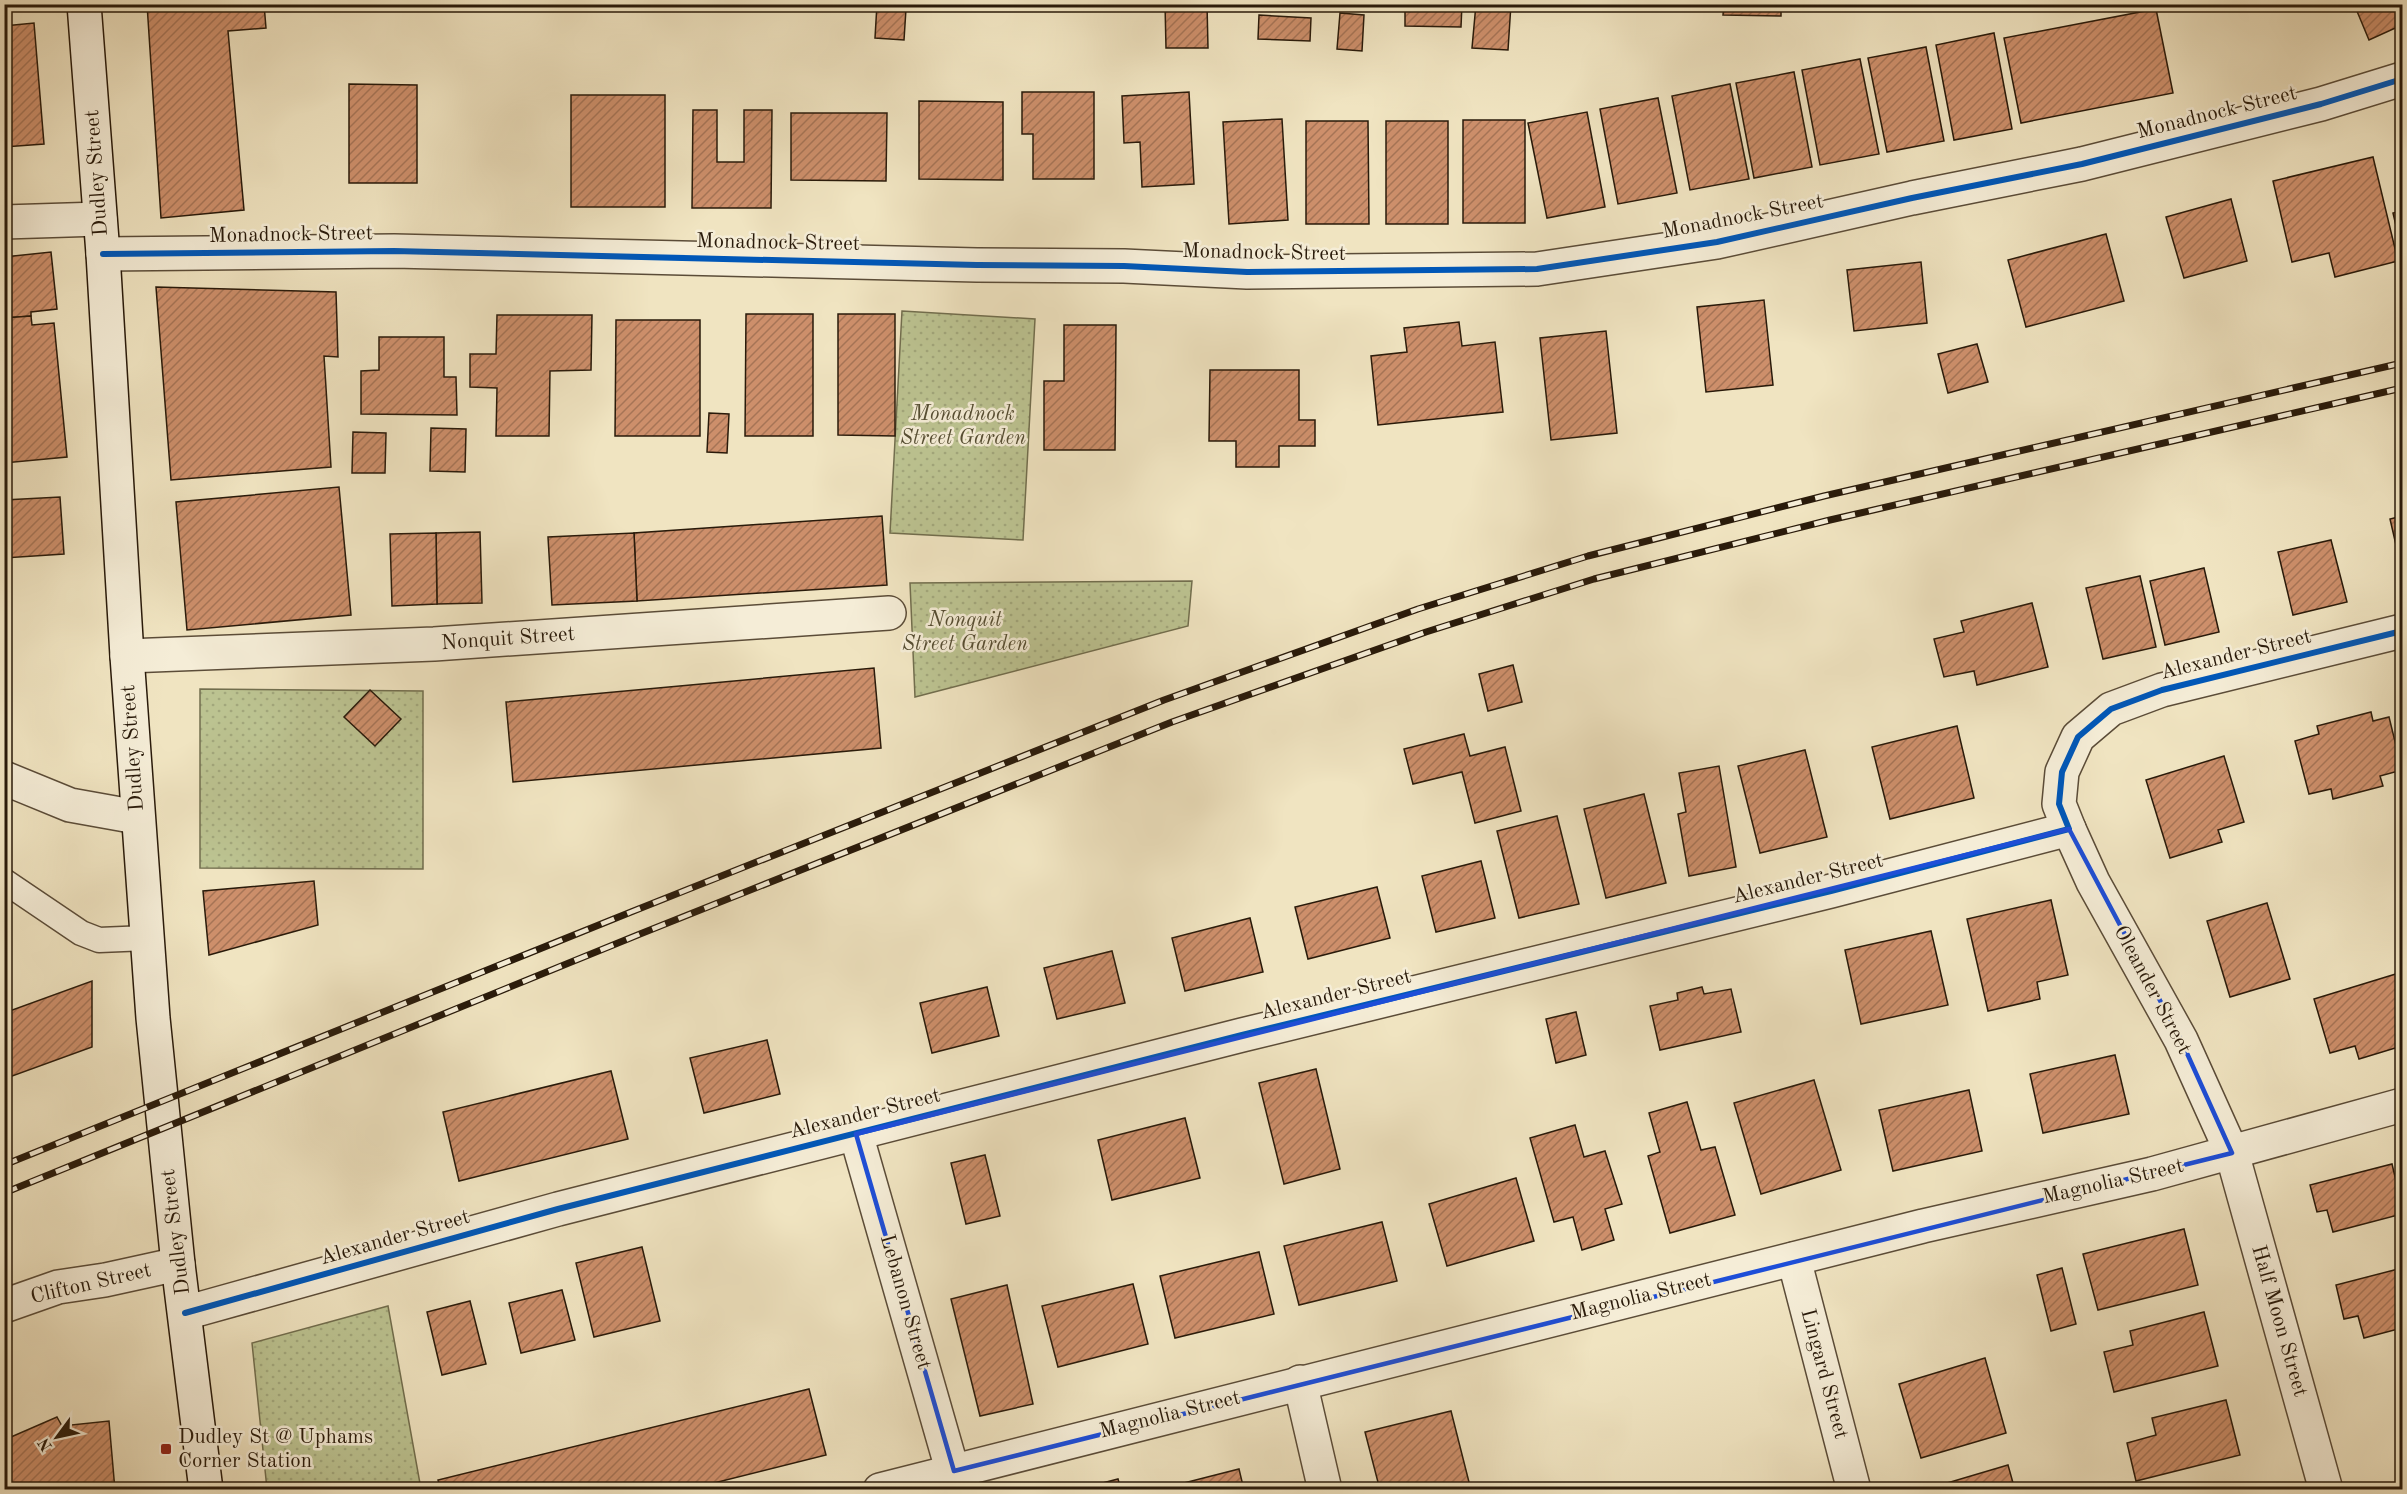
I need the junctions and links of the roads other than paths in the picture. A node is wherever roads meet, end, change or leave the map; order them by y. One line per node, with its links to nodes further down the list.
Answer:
1 (84, 4): 3 (street, Dudley Street)
2 (2403, 79): 5 (street, Monadnock Street)
3 (100, 219): 4 (street); 5 (street, Dudley Street)
4 (4, 222)
5 (103, 254): 8 (street, Dudley Street)
6 (889, 614): 8 (street, Nonquit Street)
7 (2403, 631): 11 (street, Alexander Street)
8 (127, 656): 10 (street, Dudley Street)
9 (4, 777): 10 (street)
10 (137, 817): 13 (street, Dudley Street)
11 (2069, 829): 15 (street, Alexander Street); 16 (street, Oleander Street)
12 (4, 881): 13 (lane)
13 (147, 938): 18 (street, Dudley Street)
14 (2403, 1106): 16 (street, Magnolia Street)
15 (856, 1134): 20 (street, Alexander Street); 22 (street, Lebanon Street)
16 (2232, 1153): 17 (street, Magnolia Street); 27 (street, Half Moon Street)
17 (1794, 1259): 21 (street, Magnolia Street); 26 (street, Lingard Street)
18 (178, 1264): 19 (street, Clifton Street); 20 (street, Dudley Street)
19 (4, 1306)
20 (186, 1313): 23 (street, Dudley Street)
21 (1300, 1382): 22 (street, Magnolia Street); 25 (street)
22 (956, 1480): 24 (street, Magnolia Street)
23 (206, 1490)
24 (880, 1490)
25 (1325, 1490)
26 (1854, 1490)
27 (2326, 1490)

